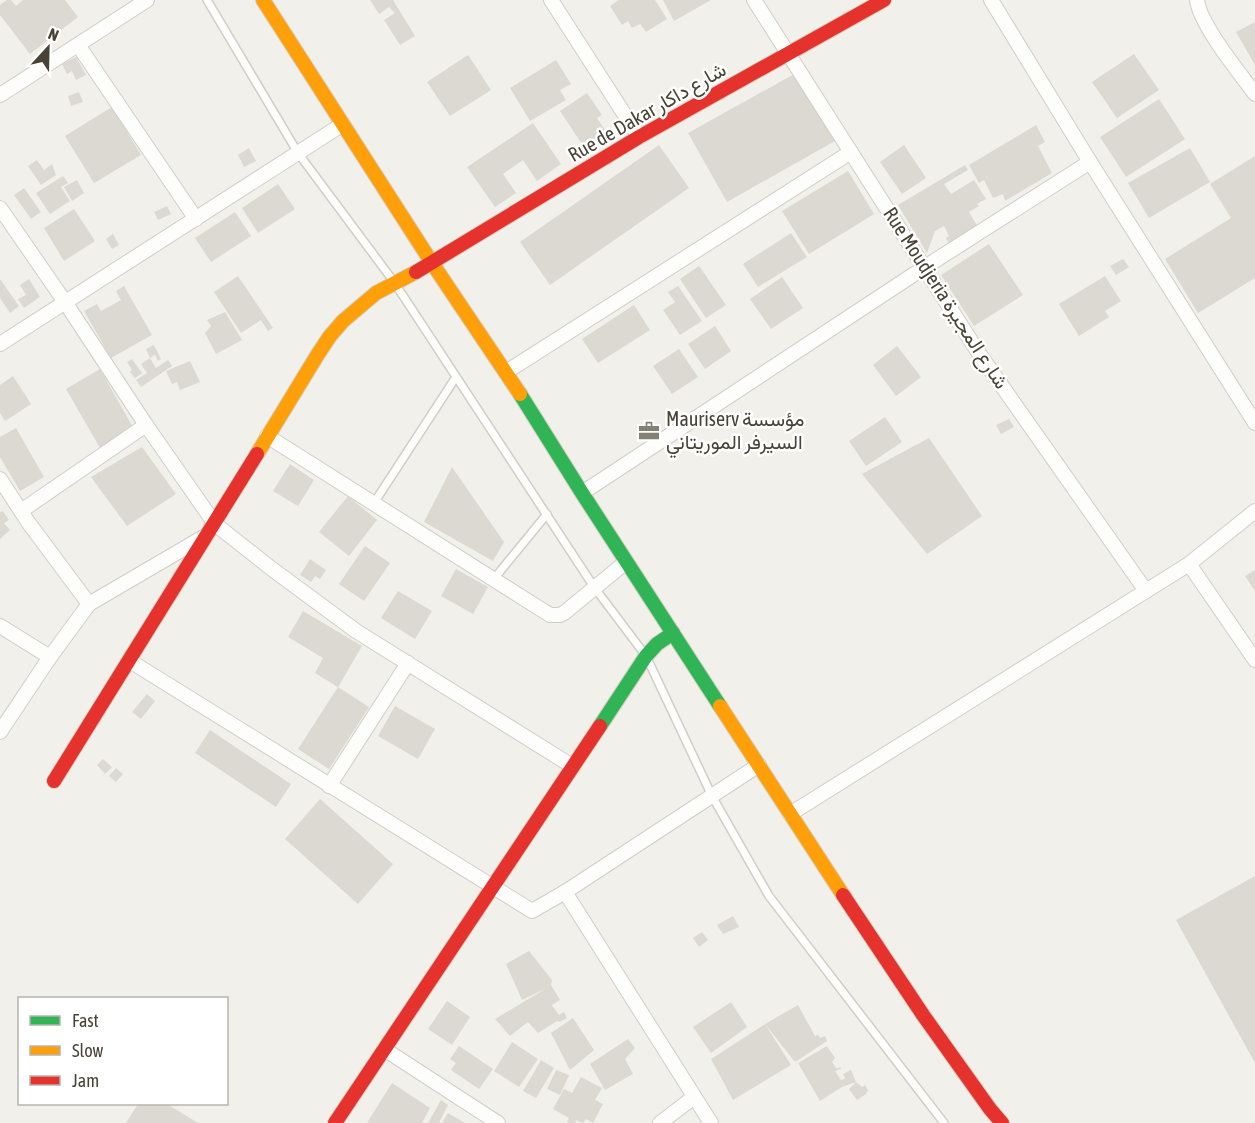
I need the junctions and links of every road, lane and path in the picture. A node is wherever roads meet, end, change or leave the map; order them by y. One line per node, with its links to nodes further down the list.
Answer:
1 (147, 0): 9 (street)
2 (207, 0): 16 (lane)
3 (262, 0): 13 (street)
4 (551, 0): 14 (street)
5 (754, 0): 10 (street, Rue Moudjeria شارع المجيرة)
6 (884, 0): 10 (street, Rue de Dakar شارع داكار)
7 (991, 0): 17 (street)
8 (1197, 0): 11 (street)
9 (78, 45): 12 (street); 19 (street)
10 (787, 53): 14 (street, Rue de Dakar شارع داكار); 15 (street, Rue Moudjeria شارع المجيرة)
11 (1255, 94)
12 (0, 95)
13 (343, 124): 16 (street); 20 (street)
14 (639, 137): 20 (street, Rue de Dakar شارع داكار)
15 (851, 152): 21 (street, Rue Moudjeria شارع المجيرة); 25 (street)
16 (298, 153): 19 (street); 22 (lane)
17 (1090, 162): 21 (street); 27 (street)
18 (0, 208): 23 (street)
19 (196, 219): 23 (street)
20 (432, 263): 22 (street, Rue de Dakar شارع داكار); 25 (street)
21 (925, 267): 31 (street); 41 (street, Rue Moudjeria شارع المجيرة)
22 (394, 282): 26 (lane); 29 (street, Rue de Dakar شارع داكار)
23 (65, 302): 24 (street); 28 (street)
24 (0, 344)
25 (506, 372): 31 (street)
26 (456, 377): 32 (lane); 35 (lane)
27 (1255, 423)
28 (146, 425): 33 (street); 36 (street)
29 (267, 436): 32 (street); 36 (street, Rue de Dakar شارع داكار)
30 (0, 479): 33 (street)
31 (582, 493): 37 (street)
32 (374, 504): 39 (street)
33 (21, 511): 42 (street)
34 (1255, 511): 38 (street)
35 (547, 514): 39 (lane); 40 (lane)
36 (212, 529): 42 (street); 48 (street, Rue de Dakar شارع داكار); 49 (street)
37 (626, 562): 40 (street); 44 (street)
38 (1189, 564): 41 (street); 47 (street)
39 (493, 580): 40 (street)
40 (594, 587): 45 (lane)
41 (1146, 591): 56 (street)
42 (88, 604): 46 (street)
43 (0, 626): 46 (street)
44 (673, 633): 45 (street); 51 (street)
45 (646, 656): 52 (street); 55 (lane)
46 (50, 657): 50 (street)
47 (1255, 660)
48 (130, 661): 53 (street, Rue de Dakar شارع داكار); 54 (street)
49 (408, 663): 52 (street); 54 (street)
50 (0, 732)
51 (759, 765): 55 (street); 56 (street)
52 (572, 766): 57 (street)
53 (54, 781)
54 (329, 786): 57 (street)
55 (712, 796): 58 (street); 65 (lane)
56 (790, 814): 66 (street)
57 (492, 887): 58 (street); 59 (street)
58 (565, 892): 60 (street)
59 (384, 1049): 61 (street); 62 (street)
60 (694, 1097): 63 (street); 64 (street)
61 (334, 1123)
62 (498, 1123)
63 (660, 1123)
64 (711, 1123)
65 (944, 1123)
66 (1002, 1123)

